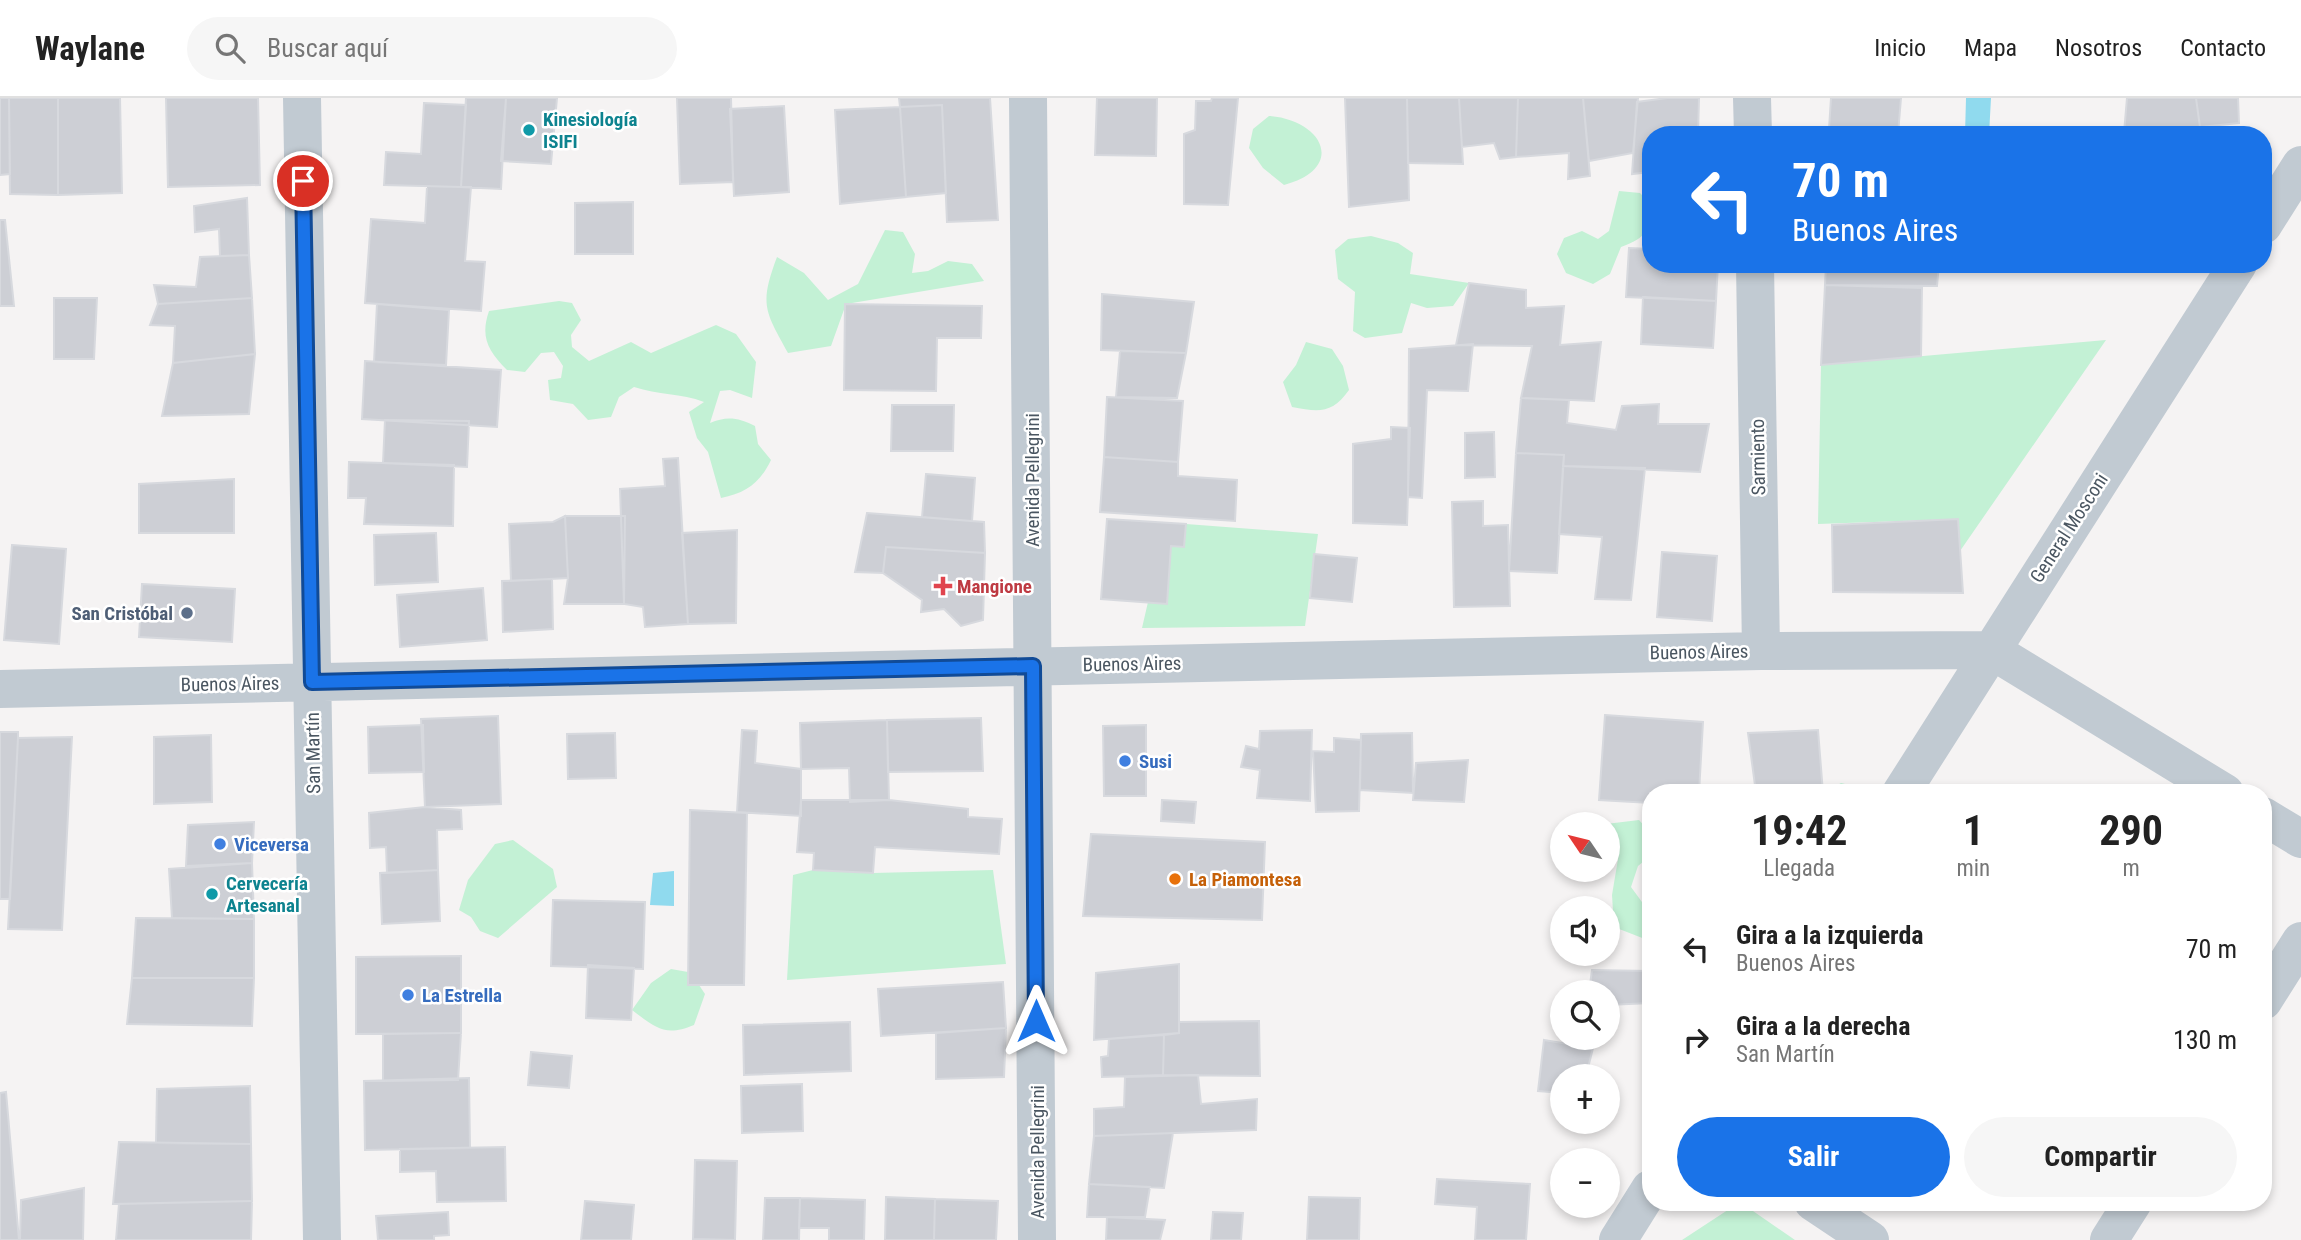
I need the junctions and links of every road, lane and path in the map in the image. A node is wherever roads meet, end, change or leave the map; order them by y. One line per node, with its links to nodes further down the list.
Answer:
1 (302, 98): 12 (street, San Martín)
2 (1028, 98): 11 (street, Avenida Pellegrini)
3 (1752, 98): 4 (street)
4 (1753, 126)
5 (2301, 165): 6 (street)
6 (2272, 211)
7 (1755, 273): 10 (street, Sarmiento)
8 (2232, 273): 9 (street, General Mosconi)
9 (1991, 650): 10 (street, Buenos Aires); 14 (street, General Mosconi); 15 (street)
10 (1761, 651): 11 (street, Buenos Aires)
11 (1033, 666): 12 (street, Buenos Aires); 24 (street, Avenida Pellegrini)
12 (312, 682): 13 (street, Buenos Aires); 23 (street, San Martín)
13 (0, 689)
14 (1907, 784)
15 (2210, 784)
16 (2272, 821): 17 (street)
17 (2301, 839)
18 (2301, 941): 19 (street)
19 (2272, 987)
20 (1642, 1202): 25 (street)
21 (1826, 1211): 26 (street)
22 (2127, 1211): 27 (street)
23 (322, 1240)
24 (1037, 1240)
25 (1618, 1240)
26 (1870, 1240)
27 (2109, 1240)

